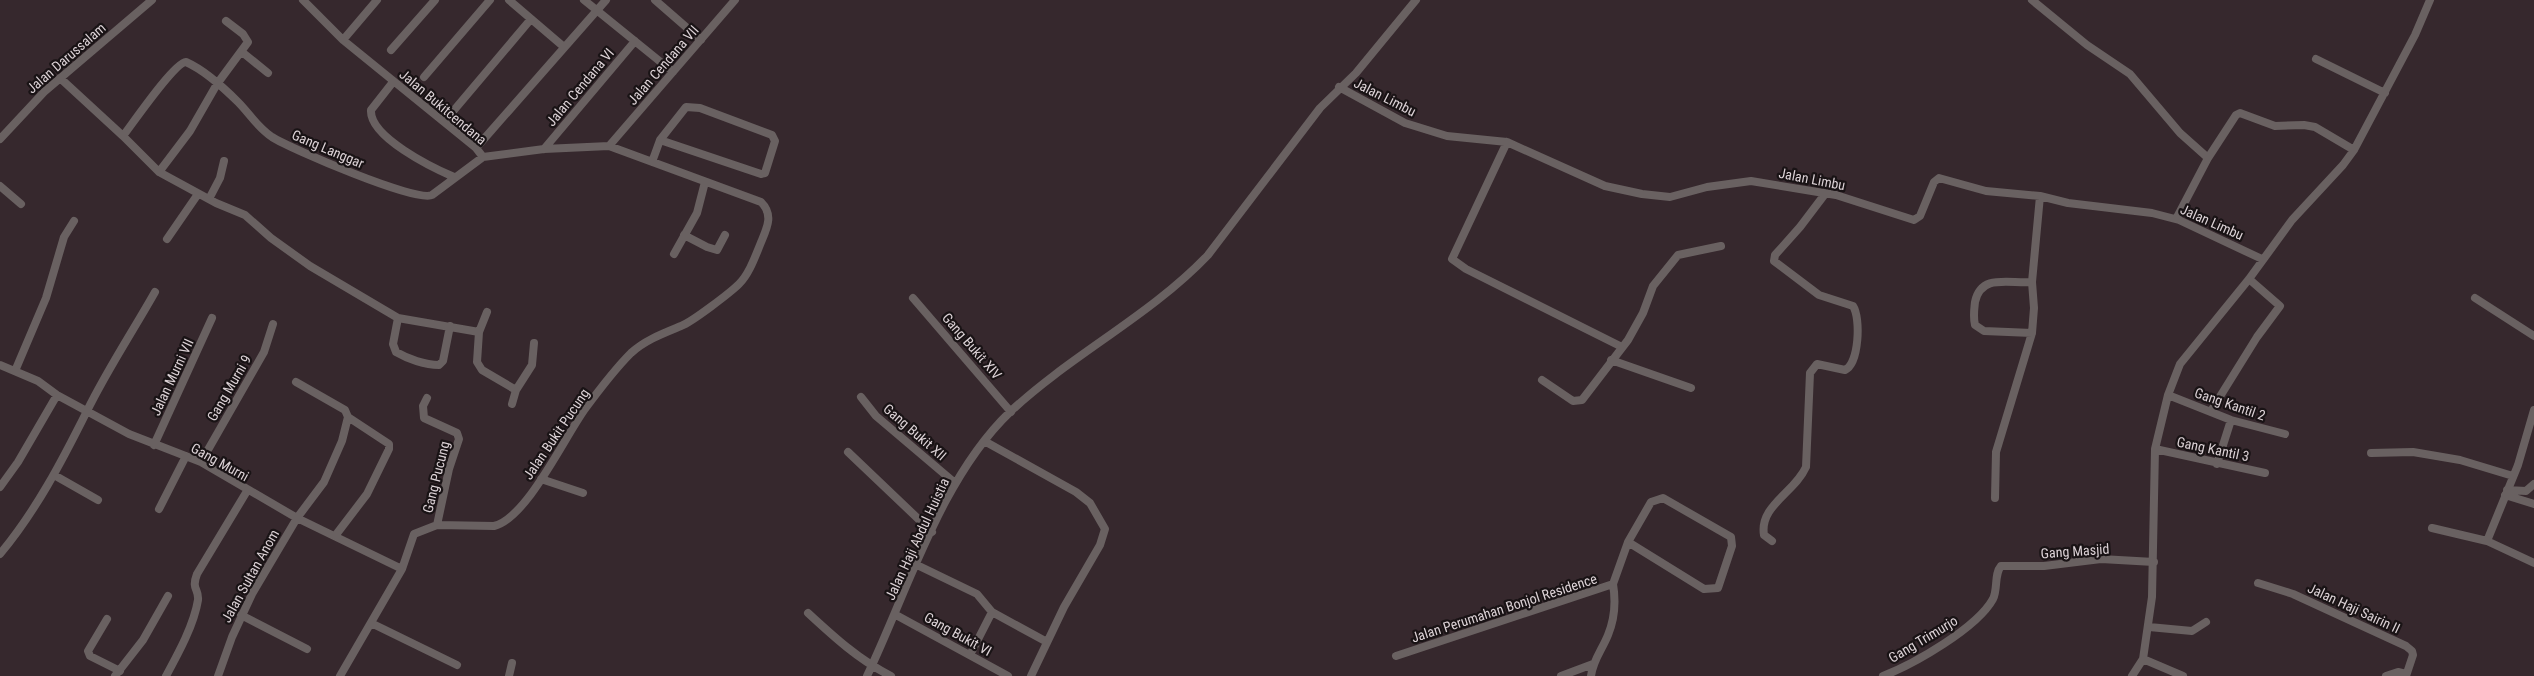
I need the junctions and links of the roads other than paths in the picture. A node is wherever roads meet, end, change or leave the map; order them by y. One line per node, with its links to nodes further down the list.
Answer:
1 (152, 0): 29 (street, Jalan Darussalam)
2 (303, 0): 15 (street, Jalan Bukitcendana)
3 (316, 0): 15 (street)
4 (377, 0): 19 (street)
5 (434, 0): 23 (street)
6 (490, 0): 28 (street)
7 (509, 0): 17 (street)
8 (584, 0): 16 (street)
9 (606, 0): 16 (street)
10 (655, 0): 20 (street)
11 (735, 0): 20 (street, Jalan Cendana VII)
12 (1416, 0): 32 (street, Jalan Haji Abdul Huistia)
13 (2032, 0): 44 (street)
14 (2430, 0): 33 (street)
15 (310, 7): 19 (street, Jalan Bukitcendana)
16 (597, 11): 21 (street); 22 (street)
17 (531, 19): 22 (street); 34 (street)
18 (226, 21): 24 (street)
19 (343, 40): 30 (street, Jalan Bukitcendana)
20 (701, 40): 26 (street, Jalan Cendana VII)
21 (635, 41): 26 (street); 41 (street, Jalan Cendana VI)
22 (564, 47): 40 (street)
23 (391, 50)
24 (242, 52): 27 (street); 31 (street)
25 (2316, 59): 33 (street)
26 (673, 72): 39 (street, Jalan Cendana VII)
27 (268, 73)
28 (424, 77)
29 (60, 78): 35 (street); 36 (street, Jalan Darussalam)
30 (394, 82): 34 (street, Jalan Bukitcendana); 48 (street)
31 (217, 84): 35 (street, Gang Langgar); 47 (street); 48 (street, Gang Langgar)
32 (1339, 87): 38 (street, Jalan Limbu); 94 (street, Jalan Haji Abdul Huistia)
33 (2385, 93): 42 (street)
34 (444, 122): 40 (street, Jalan Bukitcendana)
35 (123, 136): 47 (street)
36 (0, 139)
37 (660, 140): 37 (street); 46 (street)
38 (1507, 142): 52 (street, Jalan Limbu); 78 (street)
39 (609, 146): 41 (street, Jalan Bukitcendana); 46 (street, Jalan Bukitcendana)
40 (476, 148): 43 (street, Jalan Bukitcendana)
41 (544, 149): 43 (street, Jalan Bukitcendana)
42 (2354, 150): 44 (street); 63 (street)
43 (483, 157): 48 (street, Gang Langgar)
44 (2208, 158): 56 (street)
45 (224, 161): 54 (street)
46 (652, 162): 49 (street, Jalan Bukit Pucung)
47 (159, 172): 51 (street)
48 (454, 177)
49 (705, 182): 58 (street); 109 (street, Jalan Bukit Pucung)
50 (0, 186): 55 (street)
51 (198, 194): 54 (street); 60 (street)
52 (1825, 194): 53 (street, Jalan Limbu); 125 (street)
53 (2040, 196): 56 (street, Jalan Limbu); 65 (street)
54 (209, 199): 71 (street)
55 (21, 204)
56 (2176, 219): 63 (street, Jalan Limbu)
57 (74, 221): 81 (street)
58 (684, 235): 59 (street); 62 (street)
59 (726, 235)
60 (167, 239)
61 (1721, 246): 78 (street)
62 (674, 254)
63 (2262, 259): 64 (street)
64 (2249, 279): 87 (street); 93 (street)
65 (2032, 282): 75 (street); 75 (street)
66 (155, 292): 91 (street)
67 (913, 298): 94 (street, Gang Bukit XIV)
68 (2474, 298): 76 (street)
69 (487, 312): 74 (street)
70 (212, 318): 99 (street, Jalan Murni VII)
71 (398, 318): 73 (street); 73 (street)
72 (273, 324): 104 (street, Gang Murni 9)
73 (450, 326): 74 (street)
74 (479, 332): 85 (street)
75 (2032, 333): 116 (street)
76 (2534, 336)
77 (534, 343): 85 (street)
78 (1622, 347): 79 (street)
79 (1611, 360): 82 (street); 84 (street)
80 (0, 364): 81 (street, Gang Murni)
81 (15, 371): 86 (street, Gang Murni)
82 (1542, 380)
83 (296, 382): 95 (street)
84 (1691, 388)
85 (516, 390): 90 (street)
86 (57, 395): 91 (street, Gang Murni); 112 (street)
87 (2168, 395): 93 (street, Gang Kantil 2); 100 (street)
88 (861, 397): 110 (street, Gang Bukit XII)
89 (427, 398): 121 (street, Gang Pucung)
90 (512, 404)
91 (87, 410): 99 (street, Gang Murni); 107 (street)
92 (2534, 410): 108 (street)
93 (2211, 411): 96 (street, Gang Kantil 2)
94 (1011, 412): 98 (street, Jalan Haji Abdul Huistia)
95 (348, 417): 120 (street, Jalan Sultan Anom); 124 (street)
96 (2232, 420): 97 (street, Gang Kantil 2); 105 (street)
97 (2285, 434)
98 (986, 442): 110 (street, Jalan Haji Abdul Huistia); 145 (street)
99 (154, 445): 103 (street, Gang Murni)
100 (2155, 449): 105 (street, Gang Kantil 3); 129 (street)
101 (848, 452): 123 (street)
102 (2371, 453): 108 (street)
103 (186, 456): 104 (street, Gang Murni); 119 (street)
104 (200, 462): 113 (street, Gang Murni)
105 (2217, 464): 106 (street, Gang Kantil 3)
106 (2265, 473)
107 (54, 476): 117 (street); 128 (street)
108 (2513, 476): 115 (street)
109 (541, 479): 114 (street); 121 (street, Jalan Bukit Pucung)
110 (955, 483): 123 (street, Jalan Haji Abdul Huistia)
111 (2534, 484): 115 (street)
112 (0, 487)
113 (247, 491): 120 (street, Gang Murni); 156 (street)
114 (583, 493)
115 (2506, 493): 118 (street); 126 (street)
116 (1995, 498)
117 (98, 500)
118 (2534, 504)
119 (159, 509)
120 (297, 518): 124 (street, Gang Murni); 139 (street, Jalan Sultan Anom)
121 (437, 525): 133 (street, Jalan Bukit Pucung)
122 (2432, 528): 126 (street)
123 (932, 532): 131 (street, Jalan Haji Abdul Huistia)
124 (334, 536): 133 (street, Gang Murni)
125 (1772, 541)
126 (2487, 541): 130 (street)
127 (1628, 542): 127 (street); 135 (street)
128 (0, 554)
129 (2154, 562): 132 (street, Gang Masjid); 144 (street)
130 (2534, 563)
131 (917, 565): 137 (street); 140 (street, Jalan Haji Abdul Huistia)
132 (1999, 568): 166 (street, Gang Trimurjo)
133 (402, 569): 143 (street, Jalan Bukit Pucung)
134 (2258, 583): 155 (street, Jalan Haji Sairin II)
135 (1613, 584): 148 (street, Jalan Perumahan Bonjol Residence); 151 (street, Jalan Perumahan Bonjol Residence)
136 (168, 596): 154 (street)
137 (992, 612): 145 (street); 147 (street)
138 (808, 613): 153 (street)
139 (241, 615): 146 (street); 157 (street, Jalan Sultan Anom)
140 (896, 615): 147 (street, Gang Bukit VI); 153 (street, Jalan Haji Abdul Huistia)
141 (107, 619): 154 (street)
142 (2206, 622): 144 (street)
143 (371, 623): 152 (street); 158 (street, Jalan Bukit Pucung)
144 (2149, 627): 149 (street)
145 (1047, 642): 163 (street)
146 (307, 649)
147 (970, 655): 162 (street, Gang Bukit VI)
148 (1396, 656)
149 (2143, 659): 167 (street); 168 (street)
150 (512, 663): 159 (street)
151 (1593, 664): 164 (street); 165 (street, Jalan Perumahan Bonjol Residence)
152 (457, 665)
153 (872, 666): 160 (street, Jalan Haji Abdul Huistia); 161 (street)
154 (118, 674)
155 (2406, 675): 169 (street)
156 (166, 676)
157 (218, 676)
158 (341, 676)
159 (509, 676)
160 (867, 676)
161 (890, 676)
162 (1008, 676)
163 (1031, 676)
164 (1561, 676)
165 (1591, 676)
166 (1883, 676)
167 (2132, 676)
168 (2183, 676)
169 (2386, 676)

